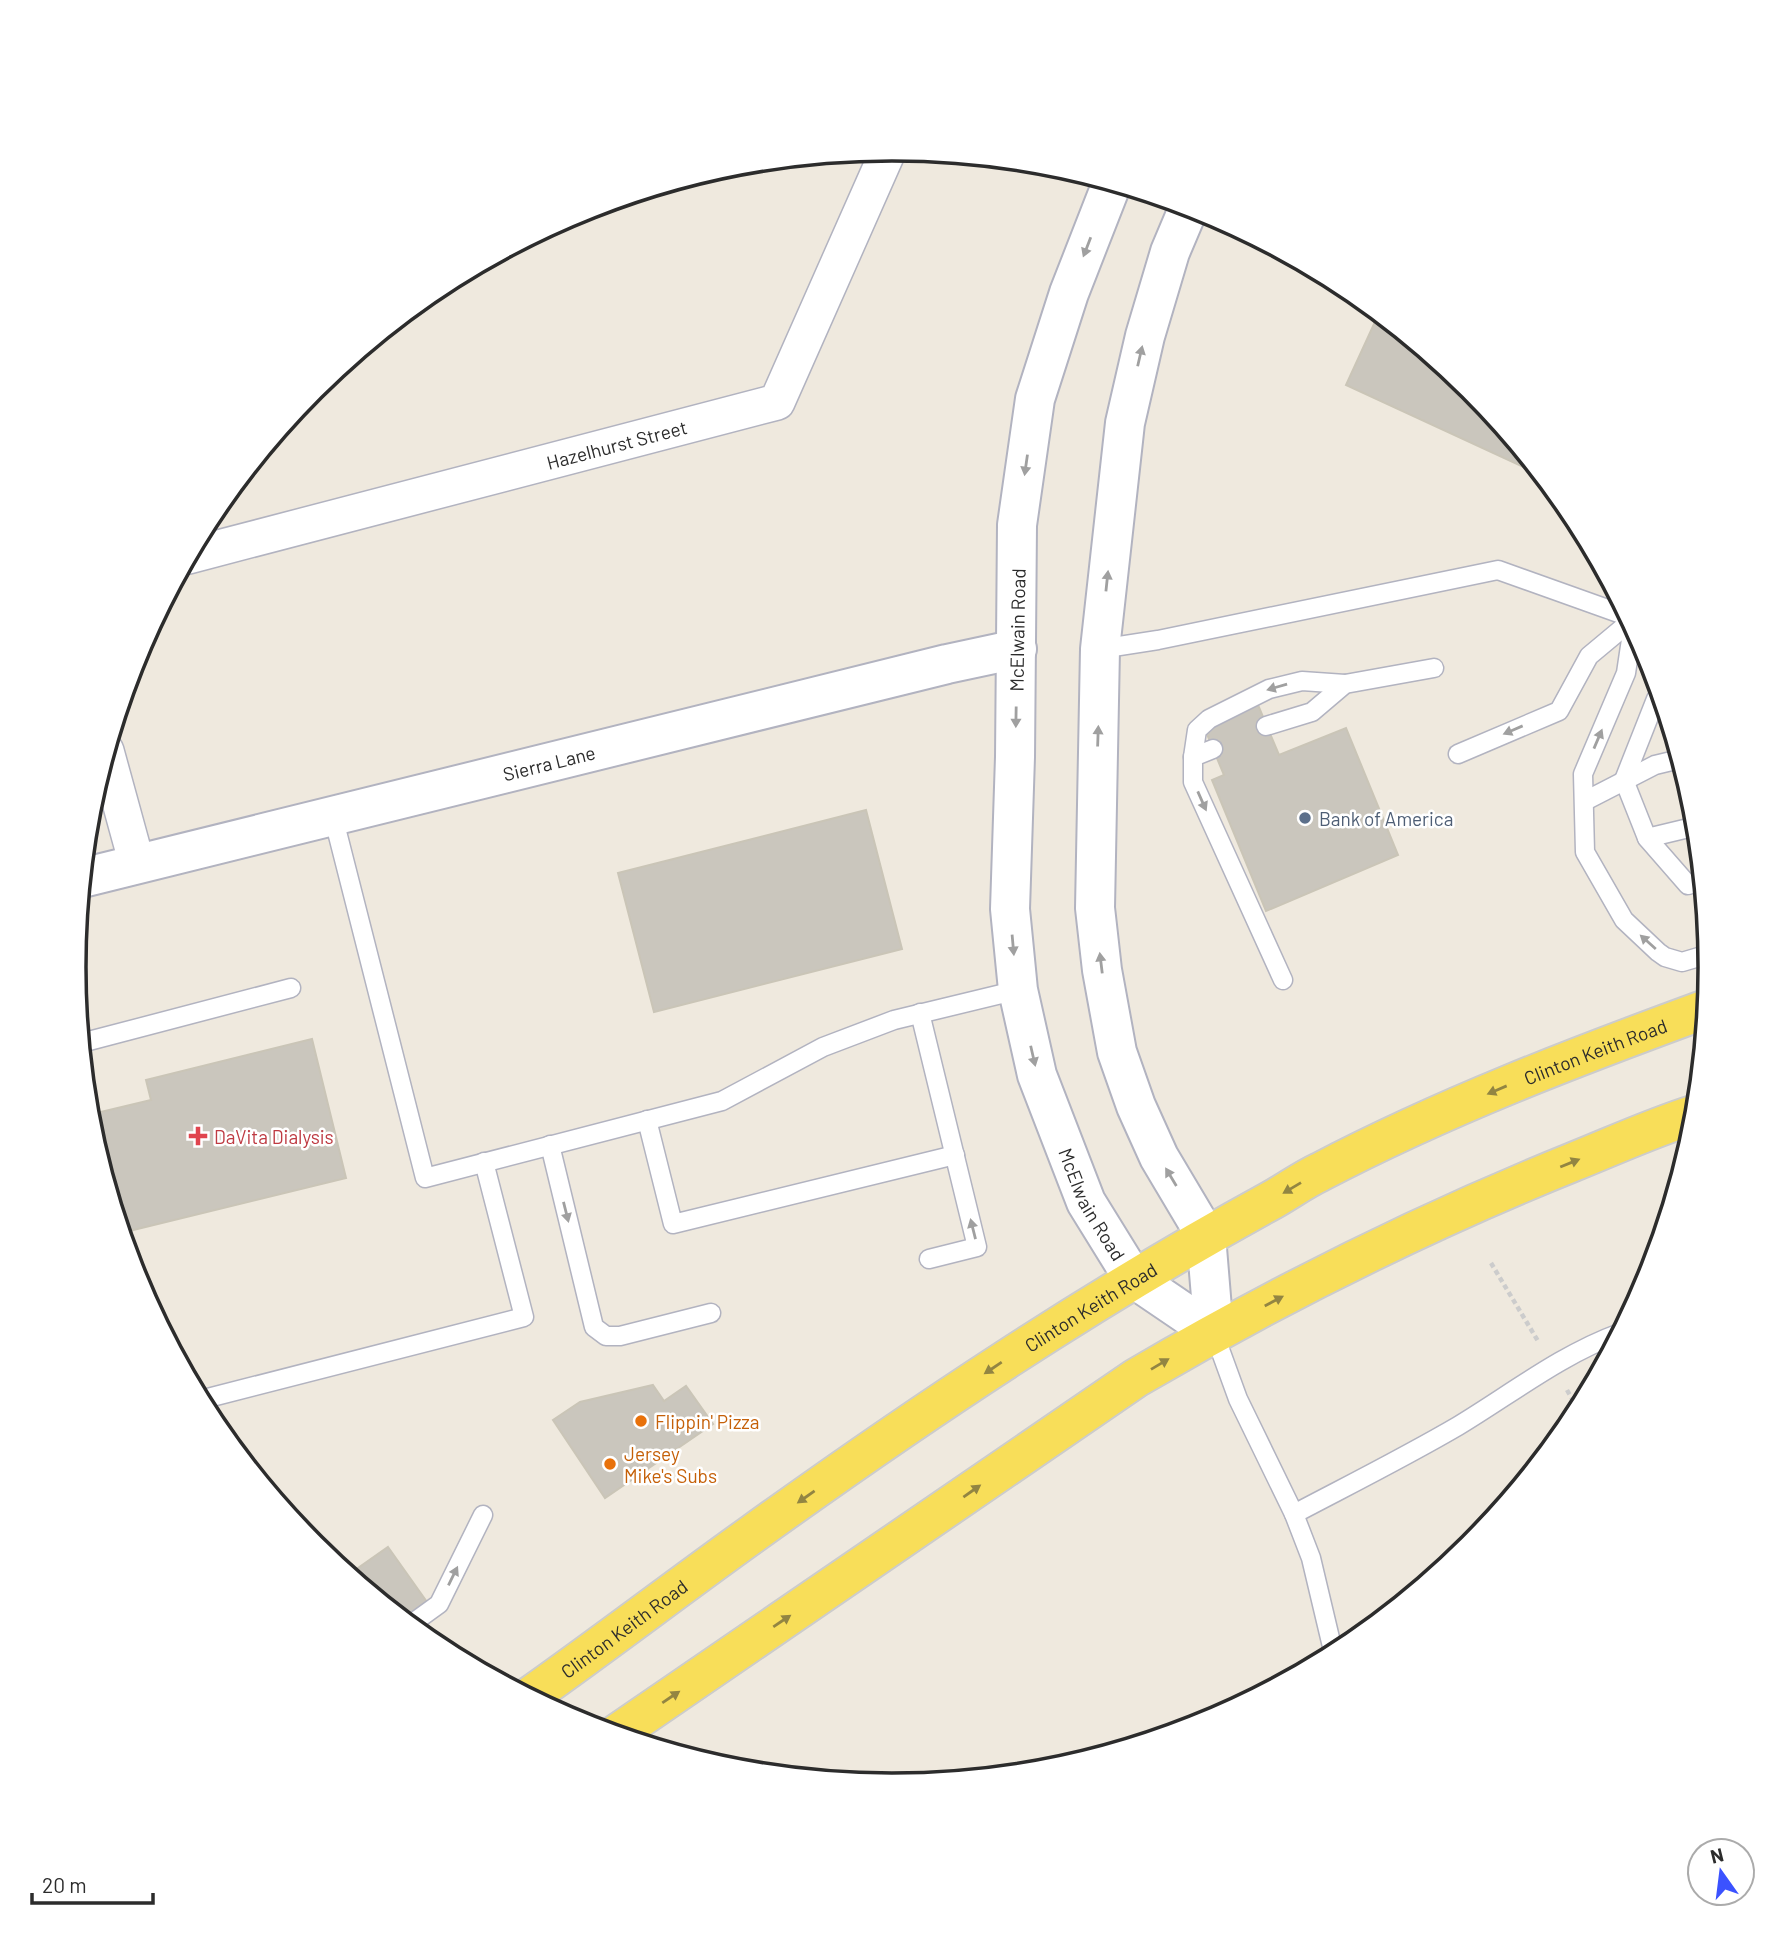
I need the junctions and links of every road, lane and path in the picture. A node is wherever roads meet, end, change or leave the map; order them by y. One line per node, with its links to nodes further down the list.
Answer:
1 (884, 161): 4 (street, Hazelhurst Street)
2 (1109, 191): 8 (main road, McElwain Road, one-way to 8)
3 (1185, 217): 9 (main road, one-way to 3)
4 (201, 553)
5 (1615, 610): 9 (lane)
6 (1623, 627): 15 (lane, one-way to 15)
7 (1630, 644): 20 (lane, one-way to 7)
8 (1017, 649): 21 (main road, Sierra Lane); 30 (main road, McElwain Road, one-way to 30)
9 (1100, 649): 39 (main road, one-way to 9)
10 (1434, 668): 11 (lane)
11 (1345, 684): 13 (lane); 16 (lane, one-way to 16)
12 (1654, 706): 19 (lane)
13 (1266, 726)
14 (1213, 749): 16 (lane)
15 (1458, 754)
16 (1193, 757): 28 (lane, one-way to 28)
17 (1671, 761): 19 (lane)
18 (111, 768): 24 (street)
19 (1624, 780): 20 (lane); 23 (lane)
20 (1585, 801): 27 (lane, one-way to 20)
21 (332, 816): 24 (main road, Sierra Lane); 38 (lane)
22 (1686, 829): 23 (lane)
23 (1647, 838): 26 (lane)
24 (137, 864): 25 (main road, Sierra Lane)
25 (91, 876)
26 (1693, 883)
27 (1698, 957)
28 (1283, 980)
29 (291, 988): 33 (lane)
30 (1018, 990): 32 (lane); 42 (main road, McElwain Road, one-way to 42)
31 (1697, 1012): 39 (main road, Clinton Keith Road, one-way to 39)
32 (920, 1013): 35 (lane); 37 (lane)
33 (89, 1041)
34 (1684, 1119): 44 (main road, one-way to 34)
35 (647, 1121): 36 (lane); 37 (lane)
36 (550, 1145): 38 (lane); 43 (lane, one-way to 43)
37 (955, 1155): 40 (lane, one-way to 37)
38 (484, 1163): 47 (lane)
39 (1206, 1236): 42 (main road, Clinton Keith Road); 44 (main road)
40 (929, 1259)
41 (1492, 1263): 46 (path)
42 (1133, 1278): 44 (main road, McElwain Road); 53 (main road, Clinton Keith Road, one-way to 53)
43 (711, 1314)
44 (1213, 1333): 49 (lane); 54 (main road, one-way to 44)
45 (1608, 1338): 46 (lane)
46 (1553, 1367): 48 (path); 49 (lane)
47 (211, 1397)
48 (1572, 1399)
49 (1294, 1514): 52 (lane)
50 (483, 1515): 51 (lane, one-way to 50)
51 (418, 1619)
52 (1331, 1643)
53 (536, 1692)
54 (625, 1728)

